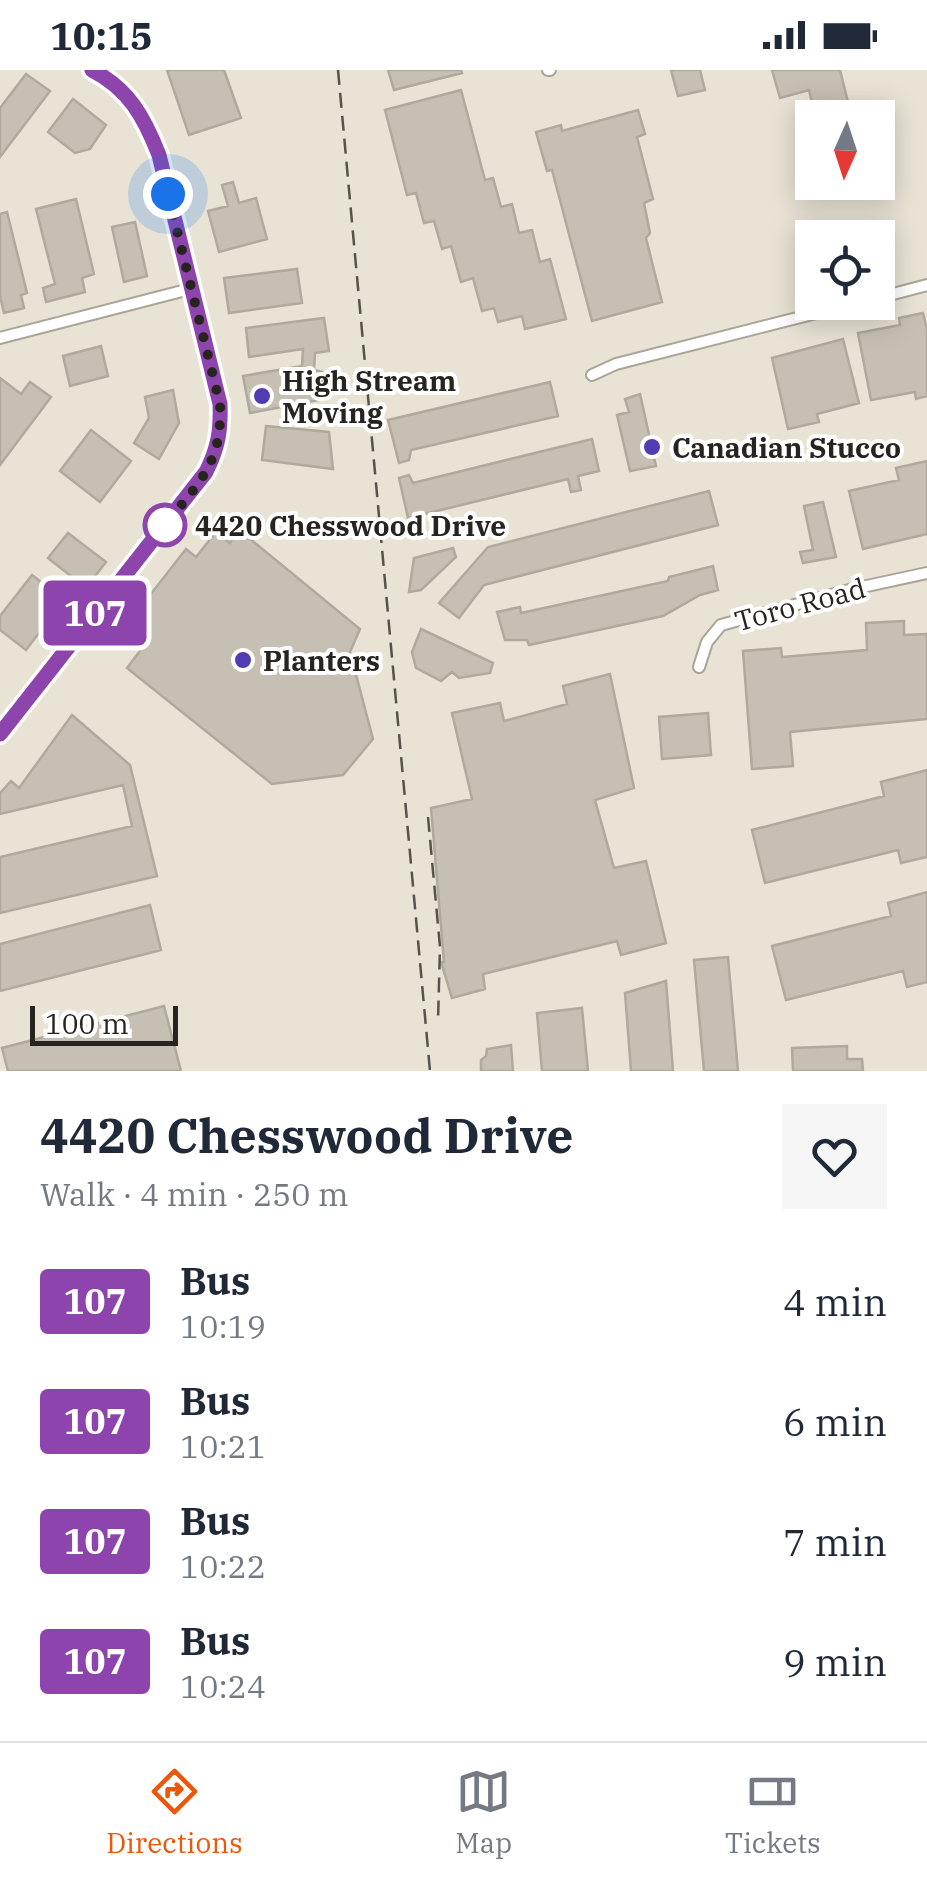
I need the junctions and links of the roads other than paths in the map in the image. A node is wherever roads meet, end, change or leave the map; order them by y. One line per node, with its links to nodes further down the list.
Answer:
1 (92, 70): 3 (street)
2 (927, 285): 4 (street)
3 (190, 289): 6 (street); 10 (street)
4 (895, 293)
5 (795, 319): 7 (street)
6 (0, 338)
7 (592, 375)
8 (927, 572): 9 (street, Toro Road)
9 (699, 668)
10 (0, 734)

